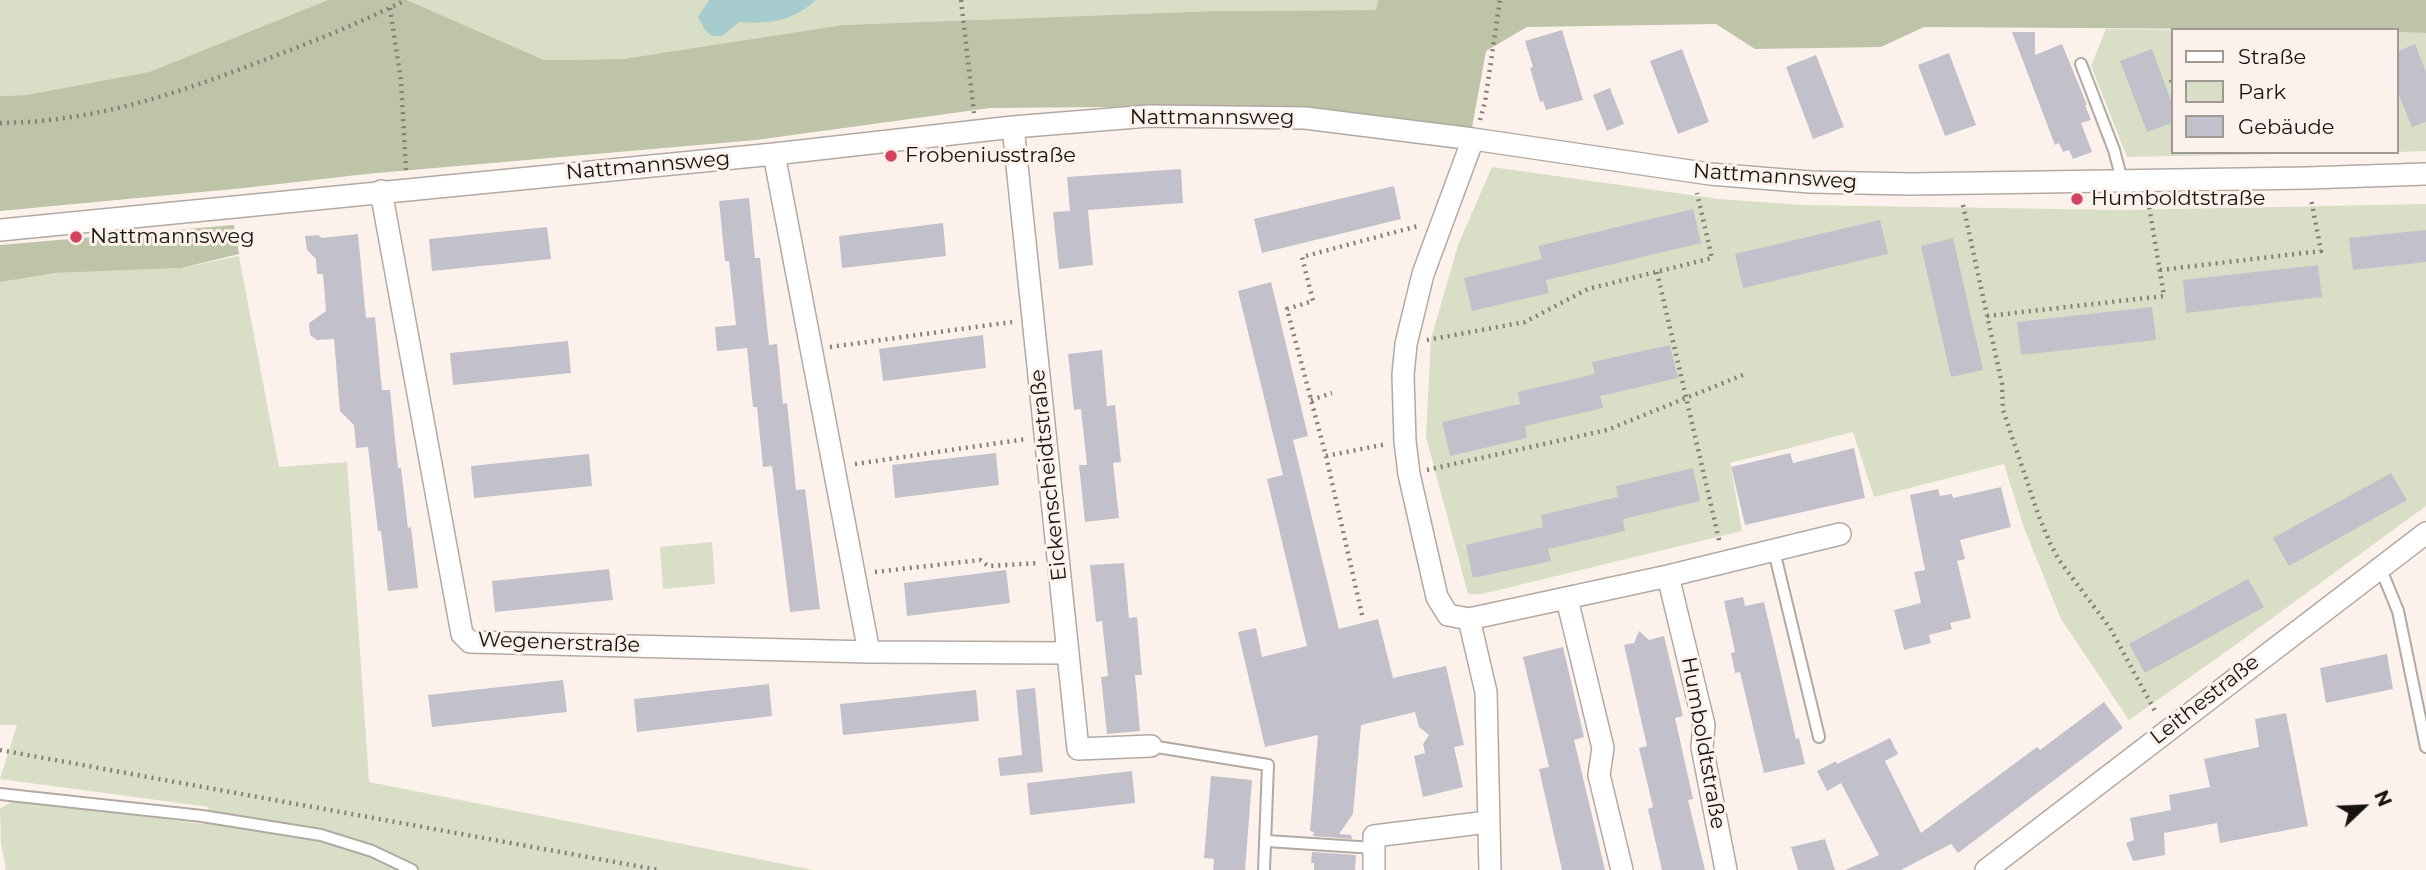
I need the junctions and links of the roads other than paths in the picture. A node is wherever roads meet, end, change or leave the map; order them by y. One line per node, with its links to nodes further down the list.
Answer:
1 (2081, 64): 6 (lane)
2 (1013, 127): 3 (street, Nattmannsweg); 4 (street, Nattmannsweg); 17 (street, Eickenscheidtstraße)
3 (1474, 139): 6 (street, Nattmannsweg); 15 (street)
4 (774, 154): 7 (street, Nattmannsweg); 16 (street)
5 (2426, 174): 6 (street, Nattmannsweg)
6 (2122, 180)
7 (381, 191): 8 (street, Nattmannsweg); 16 (street, Wegenerstraße)
8 (0, 230)
9 (2426, 533): 12 (street, Leithestraße)
10 (1840, 534): 11 (street)
11 (1774, 551): 13 (street); 18 (lane)
12 (2379, 566): 20 (lane); 31 (street, Leithestraße)
13 (1668, 576): 14 (street); 30 (street, Humboldtstraße)
14 (1567, 599): 15 (street); 29 (street)
15 (1469, 619): 22 (street)
16 (869, 652): 17 (street, Wegenerstraße)
17 (1067, 653): 19 (street, Eickenscheidtstraße)
18 (1819, 737)
19 (1151, 746): 23 (lane)
20 (2426, 747)
21 (0, 794): 25 (lane)
22 (1488, 822): 24 (street); 28 (street)
23 (1267, 841): 24 (lane); 26 (lane)
24 (1374, 848): 27 (street)
25 (412, 870)
26 (1264, 870)
27 (1374, 870)
28 (1490, 870)
29 (1622, 870)
30 (1727, 870)
31 (1986, 870)

